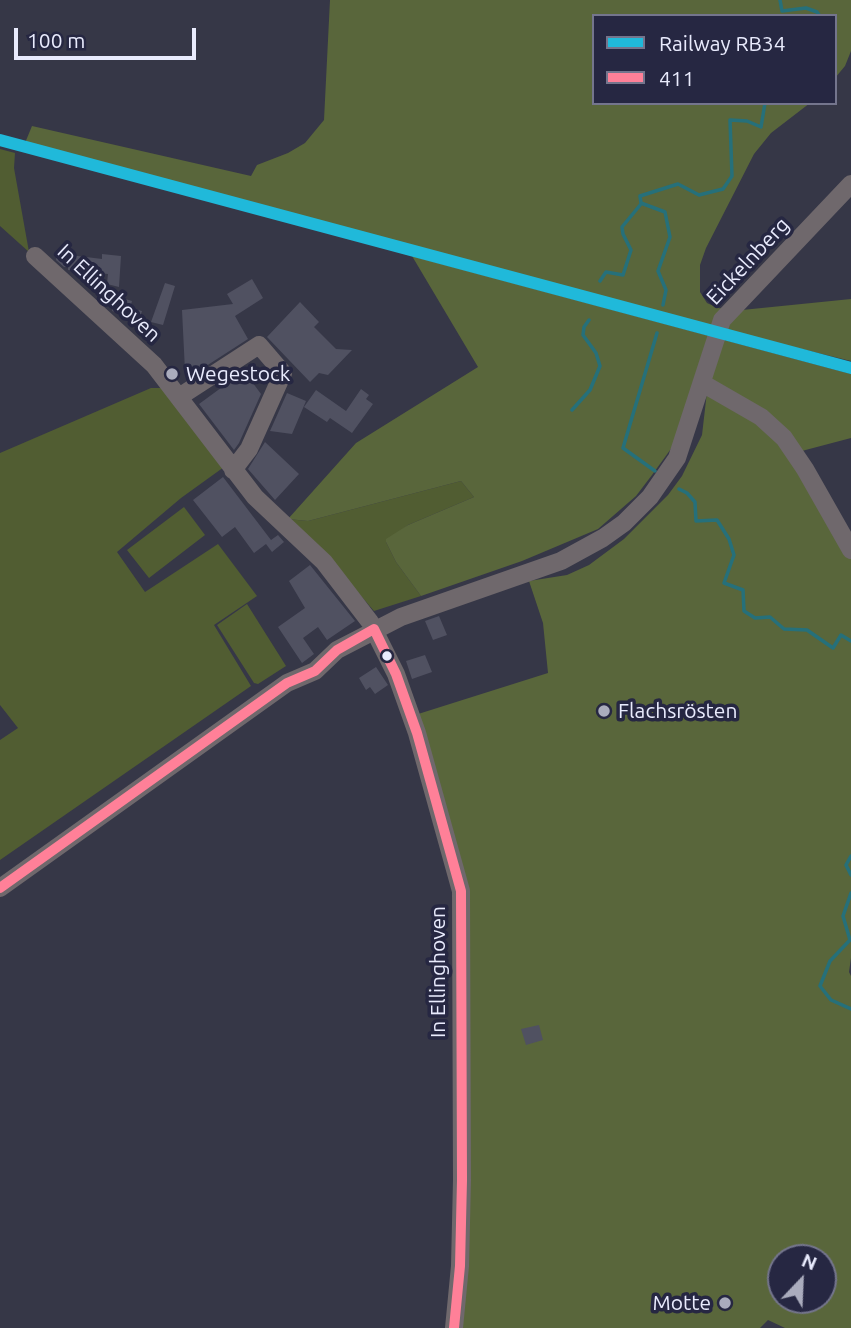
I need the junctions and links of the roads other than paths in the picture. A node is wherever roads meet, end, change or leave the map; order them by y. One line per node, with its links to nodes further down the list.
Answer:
1 (851, 184): 3 (street, Eickelnberg)
2 (35, 256): 4 (street, In Ellinghoven)
3 (702, 383): 6 (street); 7 (street, Eickelnberg)
4 (179, 397): 5 (street, In Ellinghoven); 5 (street)
5 (233, 470): 7 (street, In Ellinghoven)
6 (851, 550)
7 (374, 629): 8 (street); 9 (street, In Ellinghoven)
8 (0, 888)
9 (454, 1328)

